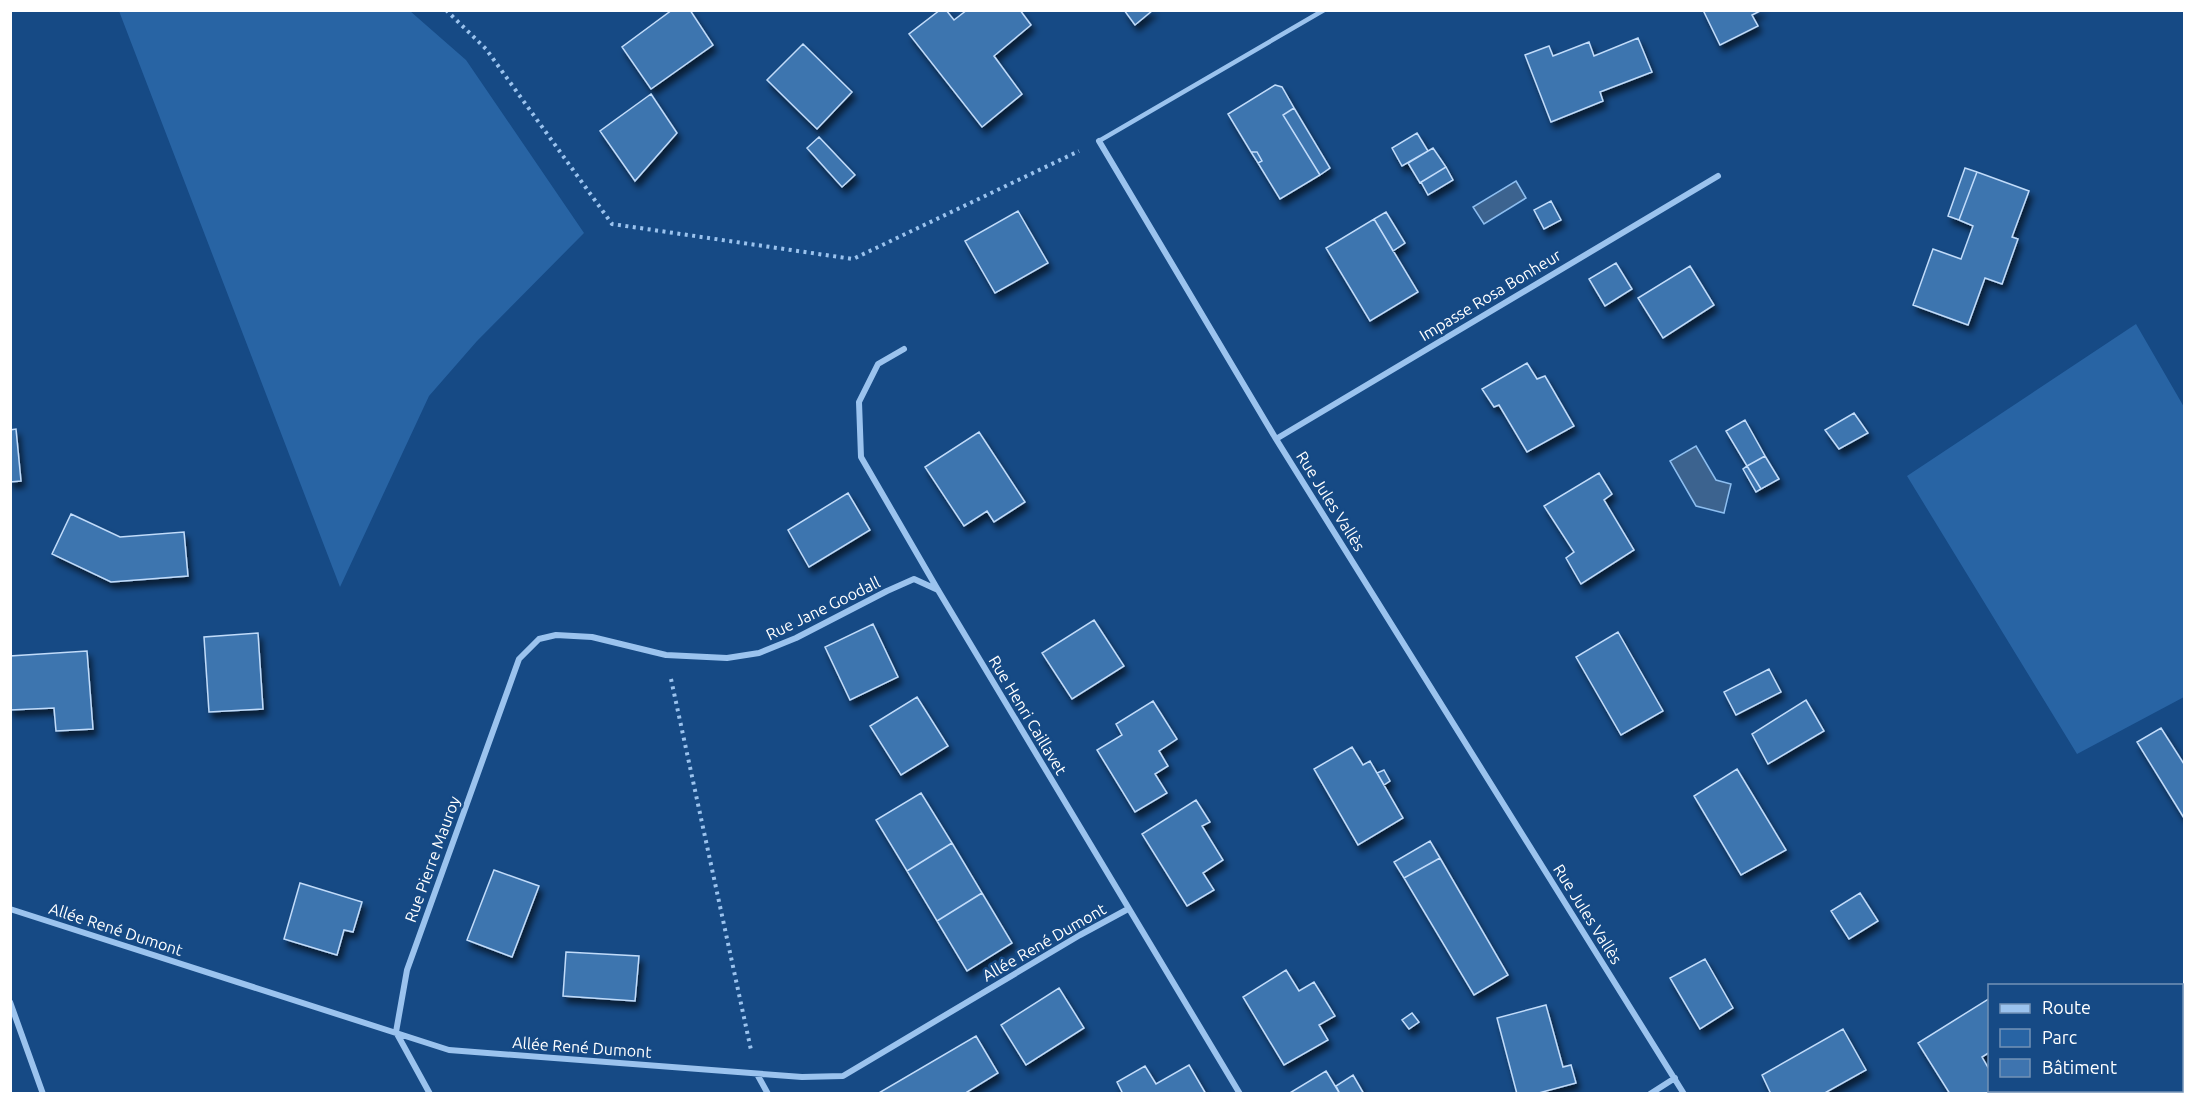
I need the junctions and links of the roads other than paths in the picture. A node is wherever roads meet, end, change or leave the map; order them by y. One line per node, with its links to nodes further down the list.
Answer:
1 (1324, 10): 2 (lane)
2 (1099, 141): 5 (street, Rue Jules Vallès)
3 (1718, 176): 5 (street, Impasse Rosa Bonheur)
4 (904, 349): 6 (street, Rue Henri Caillavet)
5 (1276, 439): 13 (street, Rue Jules Vallès)
6 (938, 590): 7 (street, Rue Jane Goodall); 9 (street, Rue Henri Caillavet)
7 (539, 639): 11 (street, Rue Pierre Mauroy)
8 (10, 909): 11 (street, Allée René Dumont)
9 (1128, 909): 12 (street, Allée René Dumont); 17 (street, Rue Henri Caillavet)
10 (10, 1002): 14 (street)
11 (396, 1032): 12 (street, Allée René Dumont); 15 (street)
12 (757, 1074): 16 (street)
13 (1675, 1078): 18 (street); 19 (street, Rue Jules Vallès)
14 (43, 1094)
15 (430, 1094)
16 (768, 1094)
17 (1240, 1094)
18 (1650, 1094)
19 (1684, 1094)

